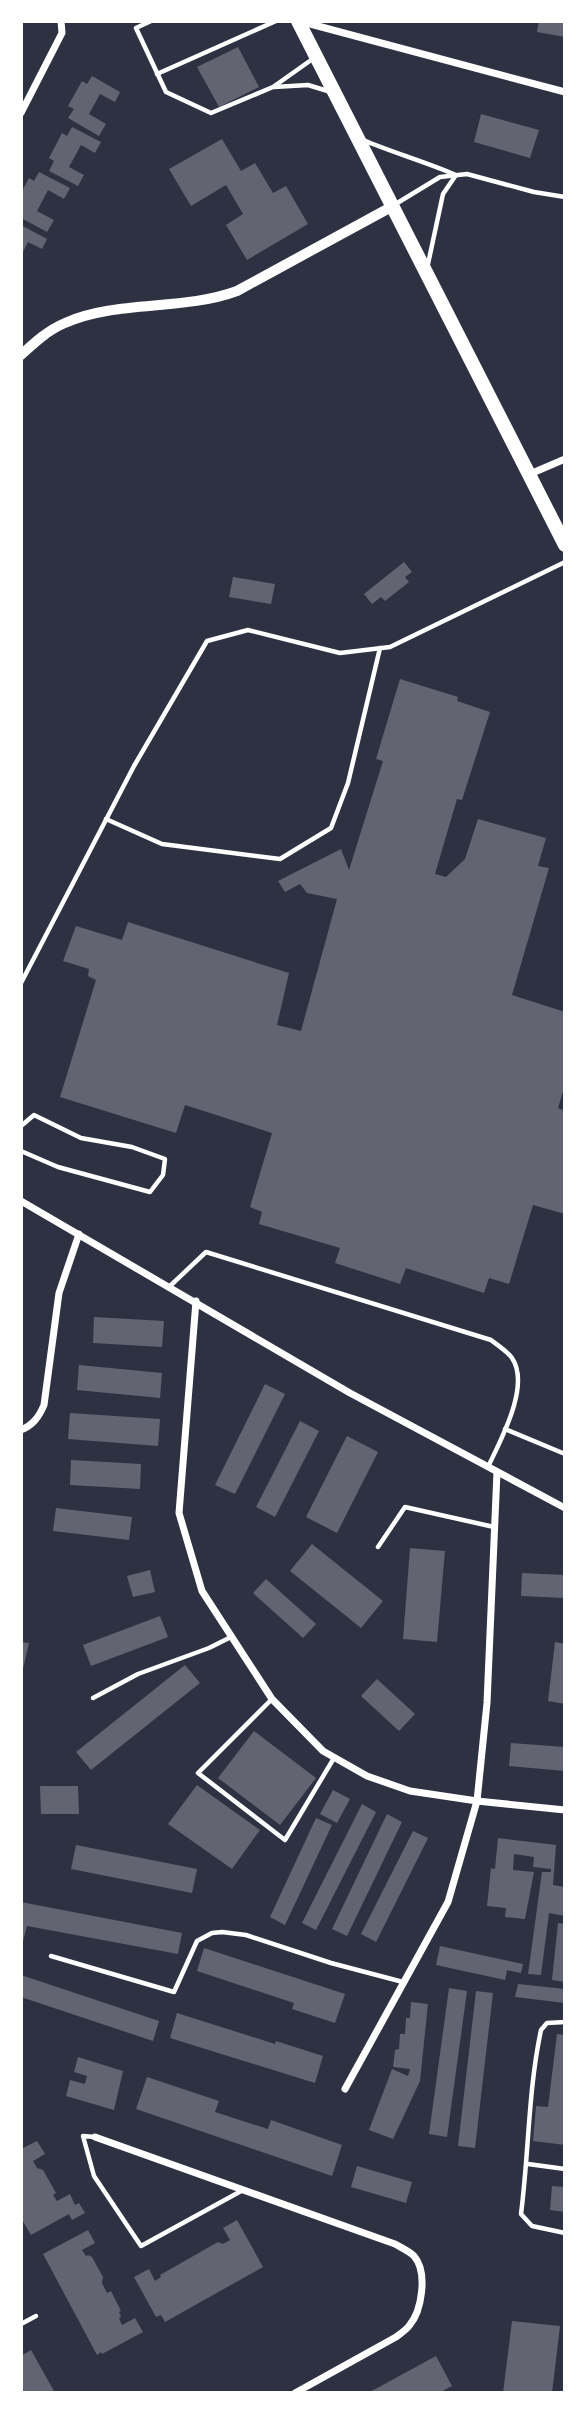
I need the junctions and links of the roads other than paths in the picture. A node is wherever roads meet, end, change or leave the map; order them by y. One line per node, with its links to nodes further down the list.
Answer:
1 (61, 21): 10 (street)
2 (151, 21): 6 (lane)
3 (276, 21): 6 (lane)
4 (298, 21): 5 (main road); 8 (street)
5 (317, 57): 7 (lane); 9 (main road)
6 (157, 74): 7 (lane)
7 (274, 87): 9 (lane)
8 (565, 92)
9 (336, 94): 11 (main road)
10 (21, 113)
11 (359, 138): 12 (lane); 14 (main road)
12 (456, 175): 13 (lane); 14 (lane); 15 (lane)
13 (565, 197)
14 (393, 206): 15 (main road); 16 (street)
15 (426, 272): 18 (main road)
16 (21, 355)
17 (565, 458): 18 (street)
18 (530, 474): 19 (main road)
19 (565, 545)
20 (565, 562): 21 (lane)
21 (380, 648): 22 (lane); 22 (lane)
22 (106, 819): 23 (lane)
23 (21, 983)
24 (21, 1126): 25 (lane)
25 (21, 1151)
26 (21, 1201): 27 (street)
27 (79, 1234): 28 (street); 31 (street)
28 (170, 1286): 29 (street); 30 (lane)
29 (196, 1301): 33 (street); 38 (street)
30 (505, 1429): 32 (lane); 33 (lane)
31 (21, 1430)
32 (565, 1454)
33 (488, 1467): 34 (street)
34 (497, 1472): 35 (street); 36 (street)
35 (565, 1508)
36 (494, 1527): 37 (lane); 42 (street)
37 (378, 1547)
38 (230, 1637): 39 (lane); 40 (street)
39 (93, 1698)
40 (272, 1699): 41 (street); 41 (lane)
41 (335, 1758): 42 (street)
42 (477, 1801): 43 (street); 45 (street)
43 (565, 1810)
44 (51, 1956): 45 (lane)
45 (404, 1982): 47 (street)
46 (565, 2022): 49 (lane)
47 (345, 2090)
48 (94, 2137): 51 (street); 51 (lane)
49 (527, 2164): 50 (lane); 52 (lane)
50 (565, 2169)
51 (244, 2190): 55 (street)
52 (565, 2233)
53 (36, 2316): 54 (lane)
54 (21, 2324)
55 (295, 2393)

